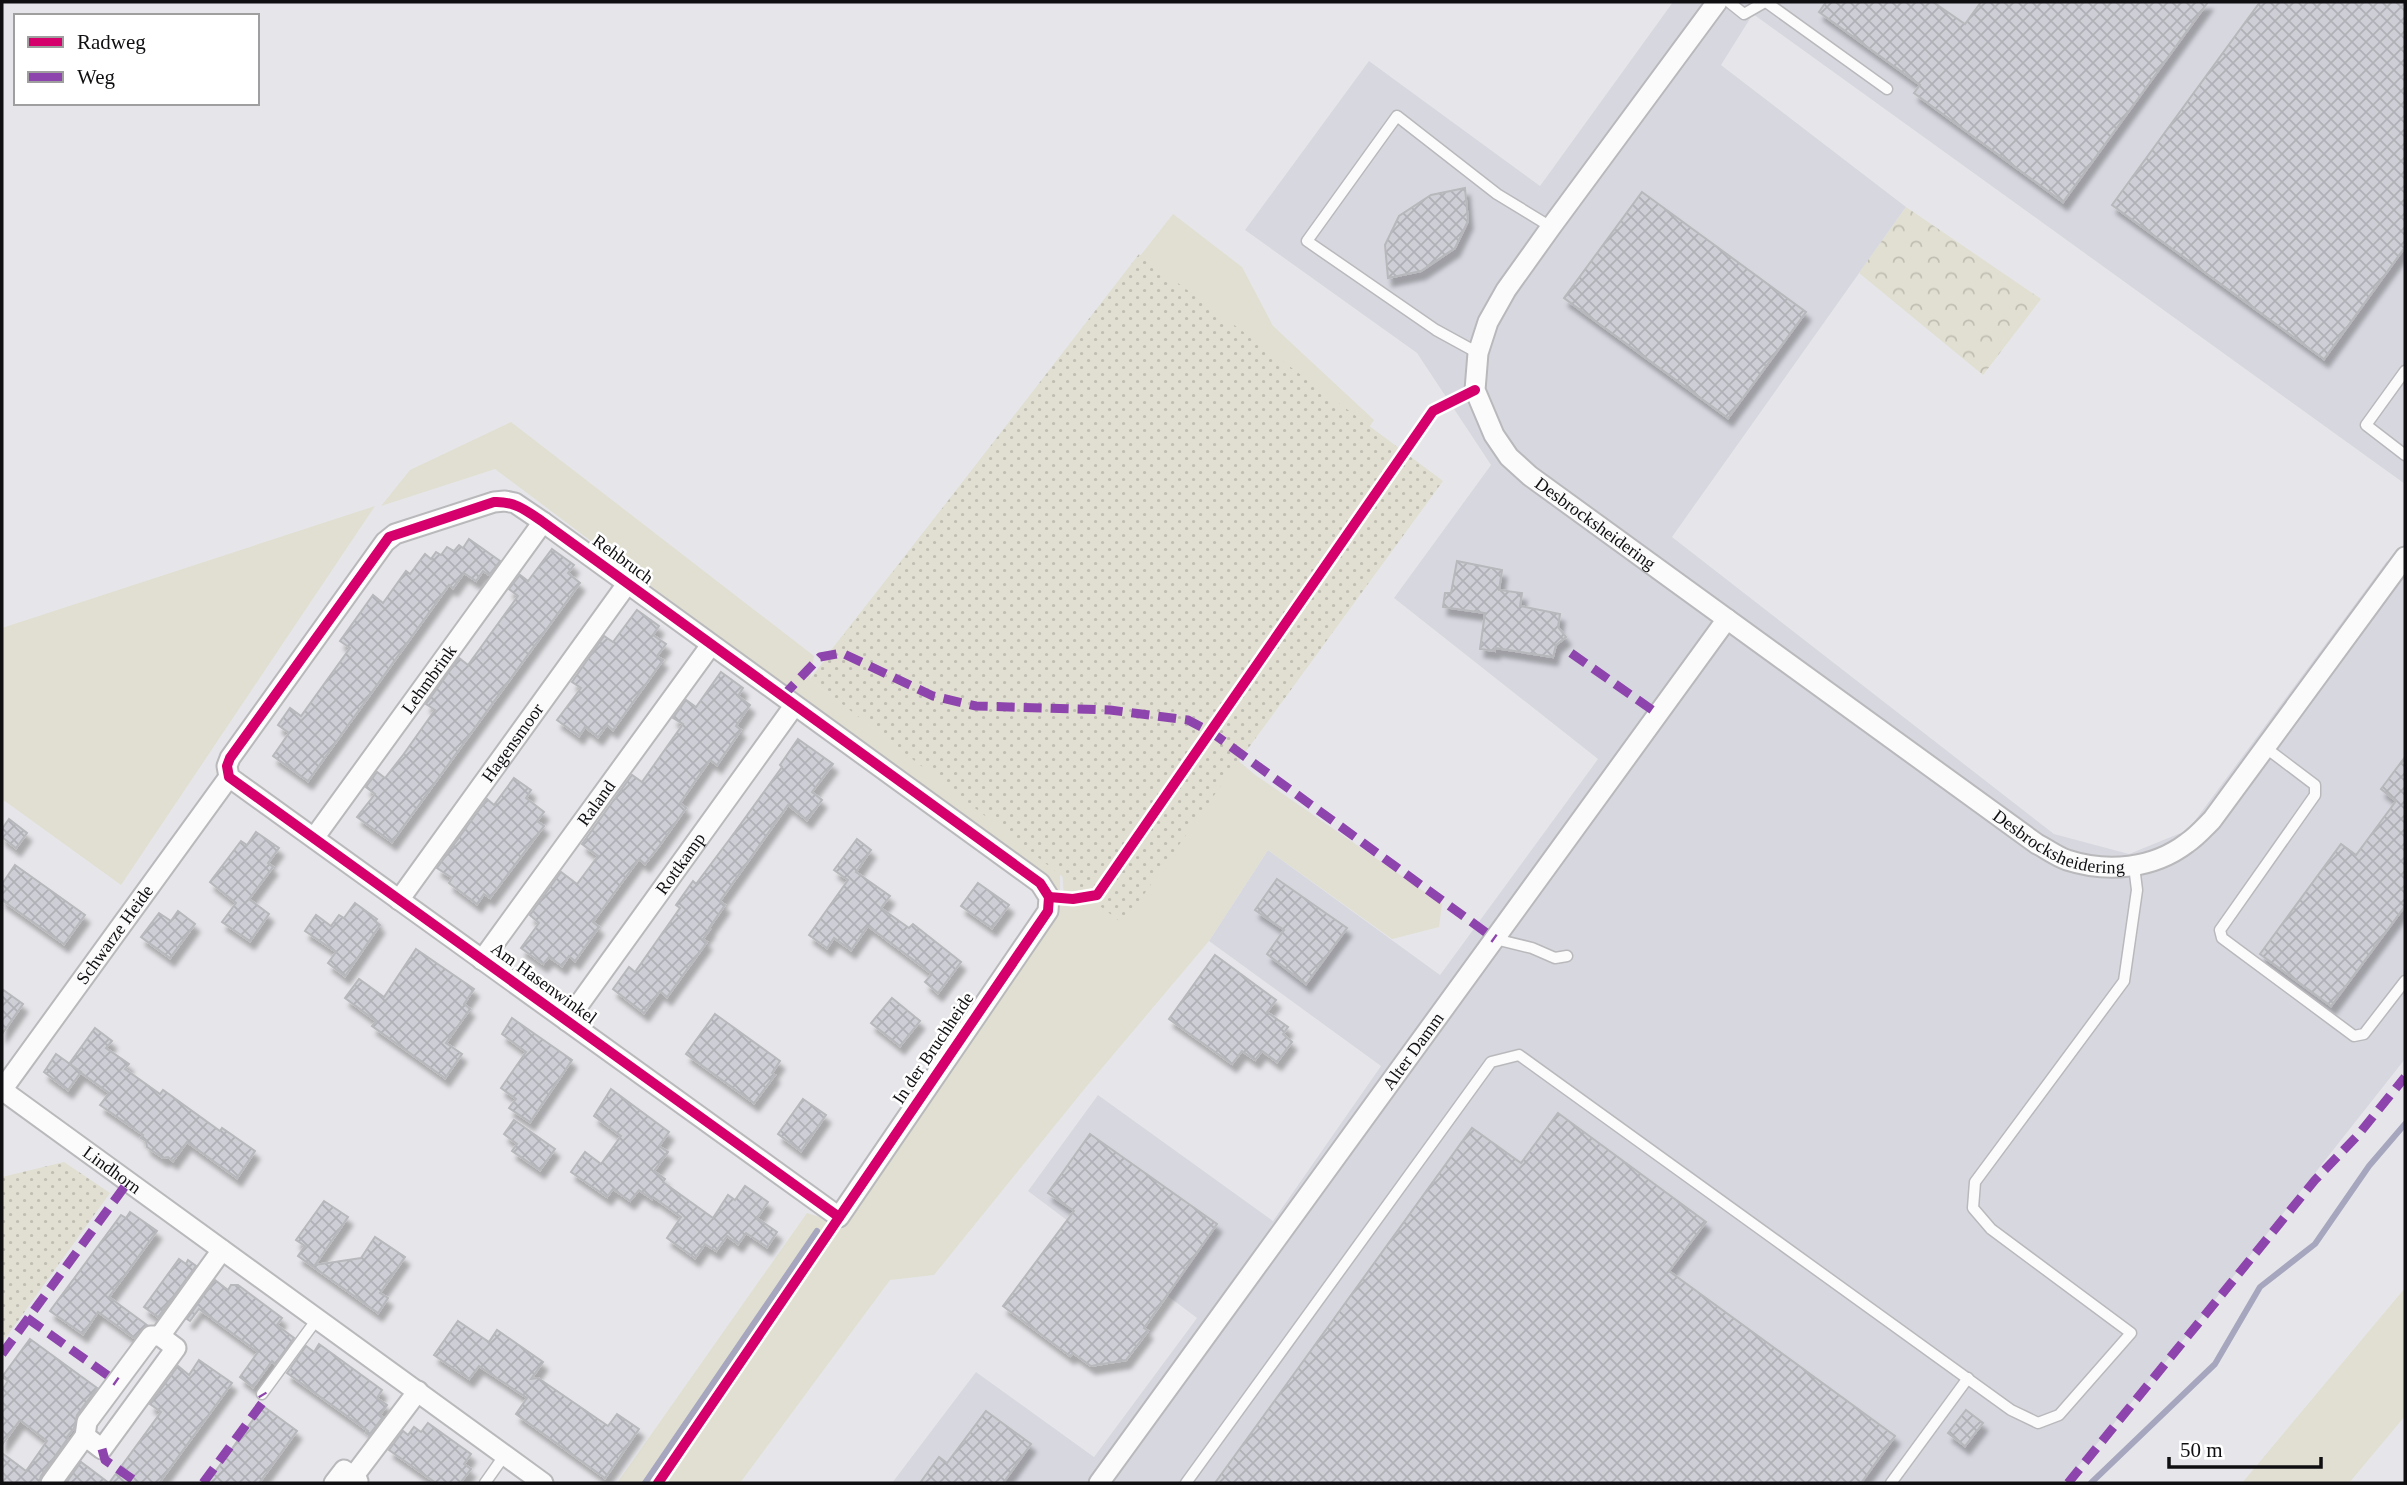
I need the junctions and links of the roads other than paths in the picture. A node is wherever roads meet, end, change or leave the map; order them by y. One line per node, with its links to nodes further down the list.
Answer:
1 (1717, 2): 5 (street, Desbrocksheidering)
2 (1729, 2): 3 (lane)
3 (1765, 2): 4 (lane)
4 (1887, 89)
5 (1551, 227): 6 (street, Desbrocksheidering); 6 (lane)
6 (1478, 353): 12 (street, Desbrocksheidering)
7 (2405, 371): 8 (lane)
8 (2405, 455)
9 (543, 522): 11 (street, Rehbruch); 16 (street, Rehbruch); 17 (street, Lehmbrink)
10 (2405, 557): 15 (street, Desbrocksheidering)
11 (627, 584): 13 (street, Rehbruch); 20 (street, Hagensmoor)
12 (1727, 619): 18 (street, Desbrocksheidering); 21 (street, Alter Damm)
13 (711, 645): 14 (street, Rehbruch); 23 (street, Raland)
14 (794, 706): 19 (street, Rehbruch); 25 (street, Rottkamp)
15 (2266, 748): 18 (street, Desbrocksheidering); 24 (lane)
16 (229, 776): 17 (street, Am Hasenwinkel); 26 (street, Schwarze Heide)
17 (314, 838): 20 (street, Am Hasenwinkel)
18 (2134, 866): 31 (lane, Desbrocksheidering)
19 (1049, 897): 27 (street, In der Bruchheide)
20 (399, 900): 23 (street, Am Hasenwinkel)
21 (1494, 939): 22 (lane); 40 (street, Alter Damm)
22 (1567, 956)
23 (482, 960): 25 (street, Am Hasenwinkel)
24 (2405, 981)
25 (567, 1021): 27 (street, Am Hasenwinkel)
26 (2, 1090): 28 (street, Lindhorn)
27 (839, 1217)
28 (222, 1250): 29 (street, Lindhorn); 30 (street)
29 (317, 1319): 32 (street, Lindhorn); 33 (lane)
30 (160, 1336): 34 (street); 34 (street)
31 (1968, 1378): 41 (lane); 42 (lane)
32 (418, 1391): 35 (street, Lindhorn); 36 (street)
33 (262, 1394)
34 (85, 1436): 37 (street)
35 (504, 1456): 38 (lane); 39 (street, Lindhorn)
36 (350, 1481)
37 (51, 1483)
38 (485, 1483)
39 (543, 1483)
40 (1099, 1483)
41 (1186, 1483)
42 (1891, 1483)

